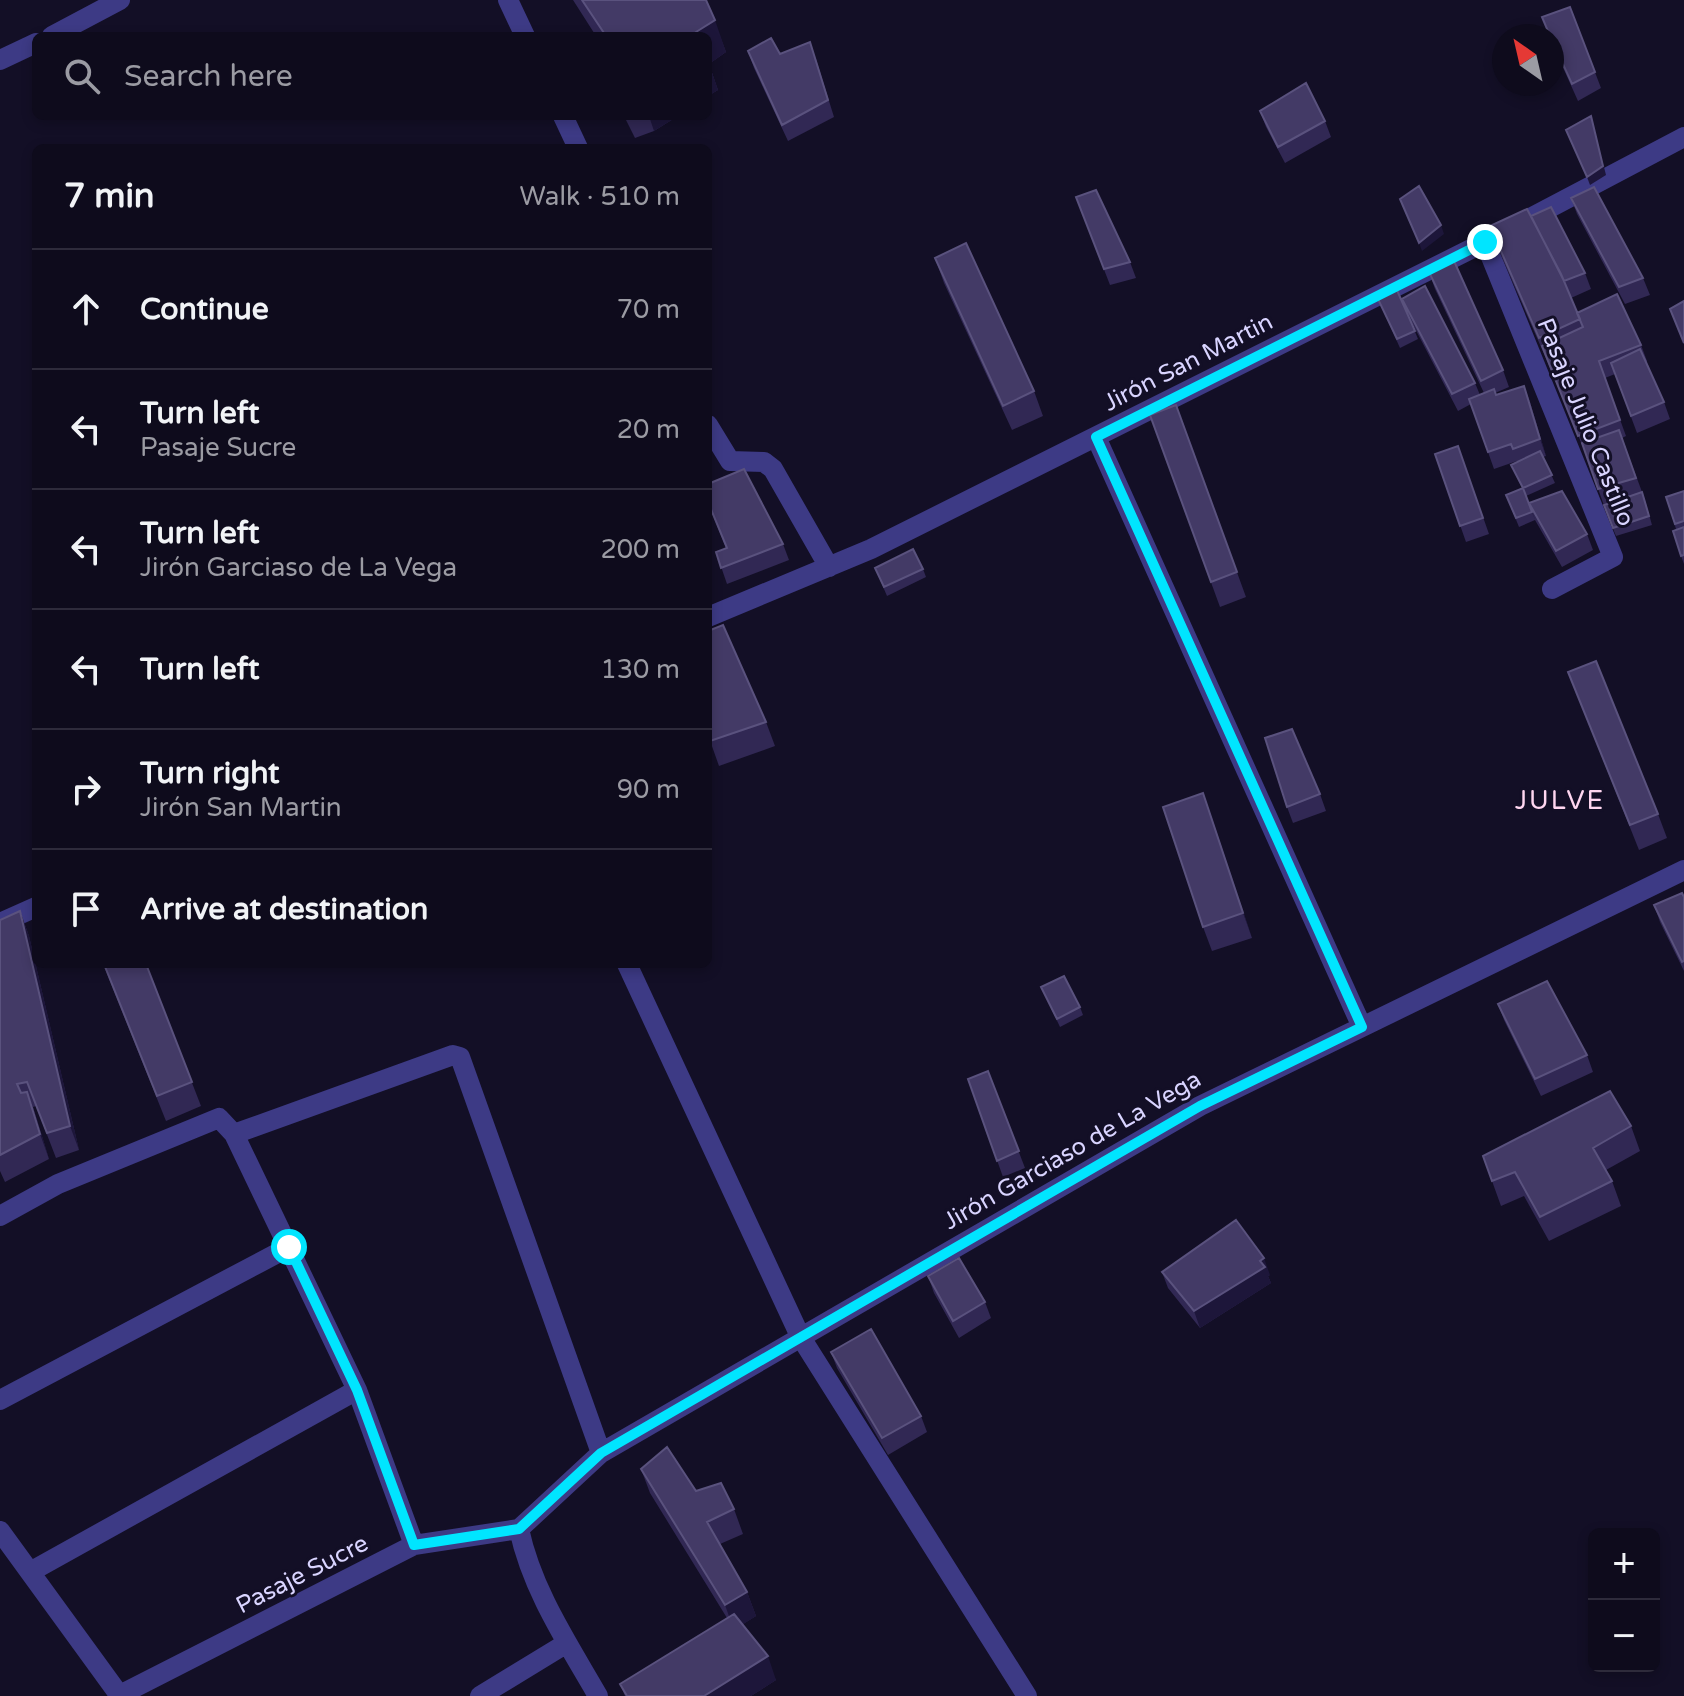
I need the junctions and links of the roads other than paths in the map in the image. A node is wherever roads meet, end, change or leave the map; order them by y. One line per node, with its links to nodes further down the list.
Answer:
1 (120, 0): 3 (street)
2 (508, 0): 4 (street)
3 (60, 32)
4 (523, 32)
5 (32, 45): 6 (street)
6 (0, 60)
7 (565, 120): 9 (street)
8 (1684, 137): 10 (street, Jirón San Martin)
9 (576, 144)
10 (1485, 242): 12 (street, Jirón San Martin); 14 (street, Pasaje Julio Castillo)
11 (712, 433): 13 (street)
12 (1096, 437): 13 (street, Jirón San Martin); 20 (street)
13 (829, 567): 15 (street, Jirón San Martin)
14 (1552, 589)
15 (712, 615)
16 (1684, 870): 20 (street, Jirón Garciaso de La Vega)
17 (32, 909): 18 (street)
18 (0, 923)
19 (629, 968): 24 (street)
20 (1362, 1027): 24 (street, Jirón Garciaso de La Vega)
21 (234, 1134): 22 (street); 23 (street); 27 (street)
22 (0, 1216)
23 (289, 1247): 25 (street); 26 (street)
24 (800, 1336): 27 (street, Jirón Garciaso de La Vega); 36 (street)
25 (357, 1390): 30 (street); 31 (street)
26 (0, 1400)
27 (601, 1453): 28 (street, Jirón Garciaso de La Vega)
28 (519, 1529): 30 (street, Pasaje Sucre); 32 (street)
29 (0, 1531): 31 (street)
30 (414, 1545): 33 (street, Pasaje Sucre)
31 (30, 1572): 33 (street)
32 (567, 1643): 34 (street); 35 (street)
33 (119, 1696)
34 (480, 1696)
35 (598, 1696)
36 (1027, 1696)

